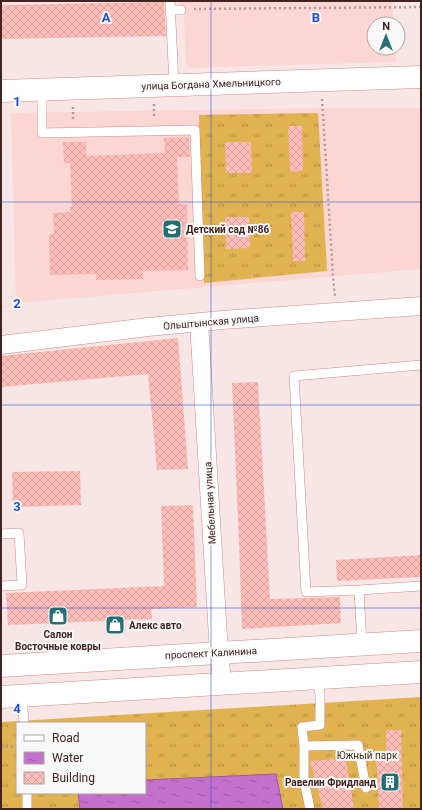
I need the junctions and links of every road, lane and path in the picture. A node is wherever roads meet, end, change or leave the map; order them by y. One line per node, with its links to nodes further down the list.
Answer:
1 (170, 5): 3 (lane); 5 (lane)
2 (421, 7): 3 (path)
3 (182, 10)
4 (421, 77): 5 (main road, улица Богдана Хмельницкого)
5 (174, 85): 6 (main road, улица Богдана Хмельницкого)
6 (42, 89): 7 (main road, улица Богдана Хмельницкого); 12 (lane)
7 (1, 90)
8 (322, 93): 14 (path)
9 (154, 98): 11 (path)
10 (73, 106): 12 (path)
11 (155, 130): 12 (lane); 13 (lane)
12 (74, 132)
13 (200, 276)
14 (332, 276)
15 (1, 306): 17 (path)
16 (421, 306): 18 (street, Ольштынская улица)
17 (1, 316)
18 (199, 322): 19 (street, Ольштынская улица); 27 (street, Мебельная улица)
19 (1, 346)
20 (421, 365): 24 (lane)
21 (1, 534): 22 (lane)
22 (1, 586)
23 (421, 586): 24 (lane)
24 (359, 590): 26 (lane)
25 (421, 641): 26 (main road, проспект Калинина)
26 (362, 644): 27 (main road, проспект Калинина)
27 (219, 652): 28 (main road, проспект Калинина); 31 (street, Мебельная улица)
28 (1, 666)
29 (421, 672): 30 (main road)
30 (317, 679): 31 (main road); 35 (lane)
31 (222, 684): 32 (main road)
32 (12, 696): 33 (lane)
33 (24, 722)
34 (16, 746): 36 (path)
35 (304, 746): 37 (lane); 40 (lane)
36 (1, 748)
37 (366, 788)
38 (27, 794): 39 (lane)
39 (27, 809)
40 (310, 809)

